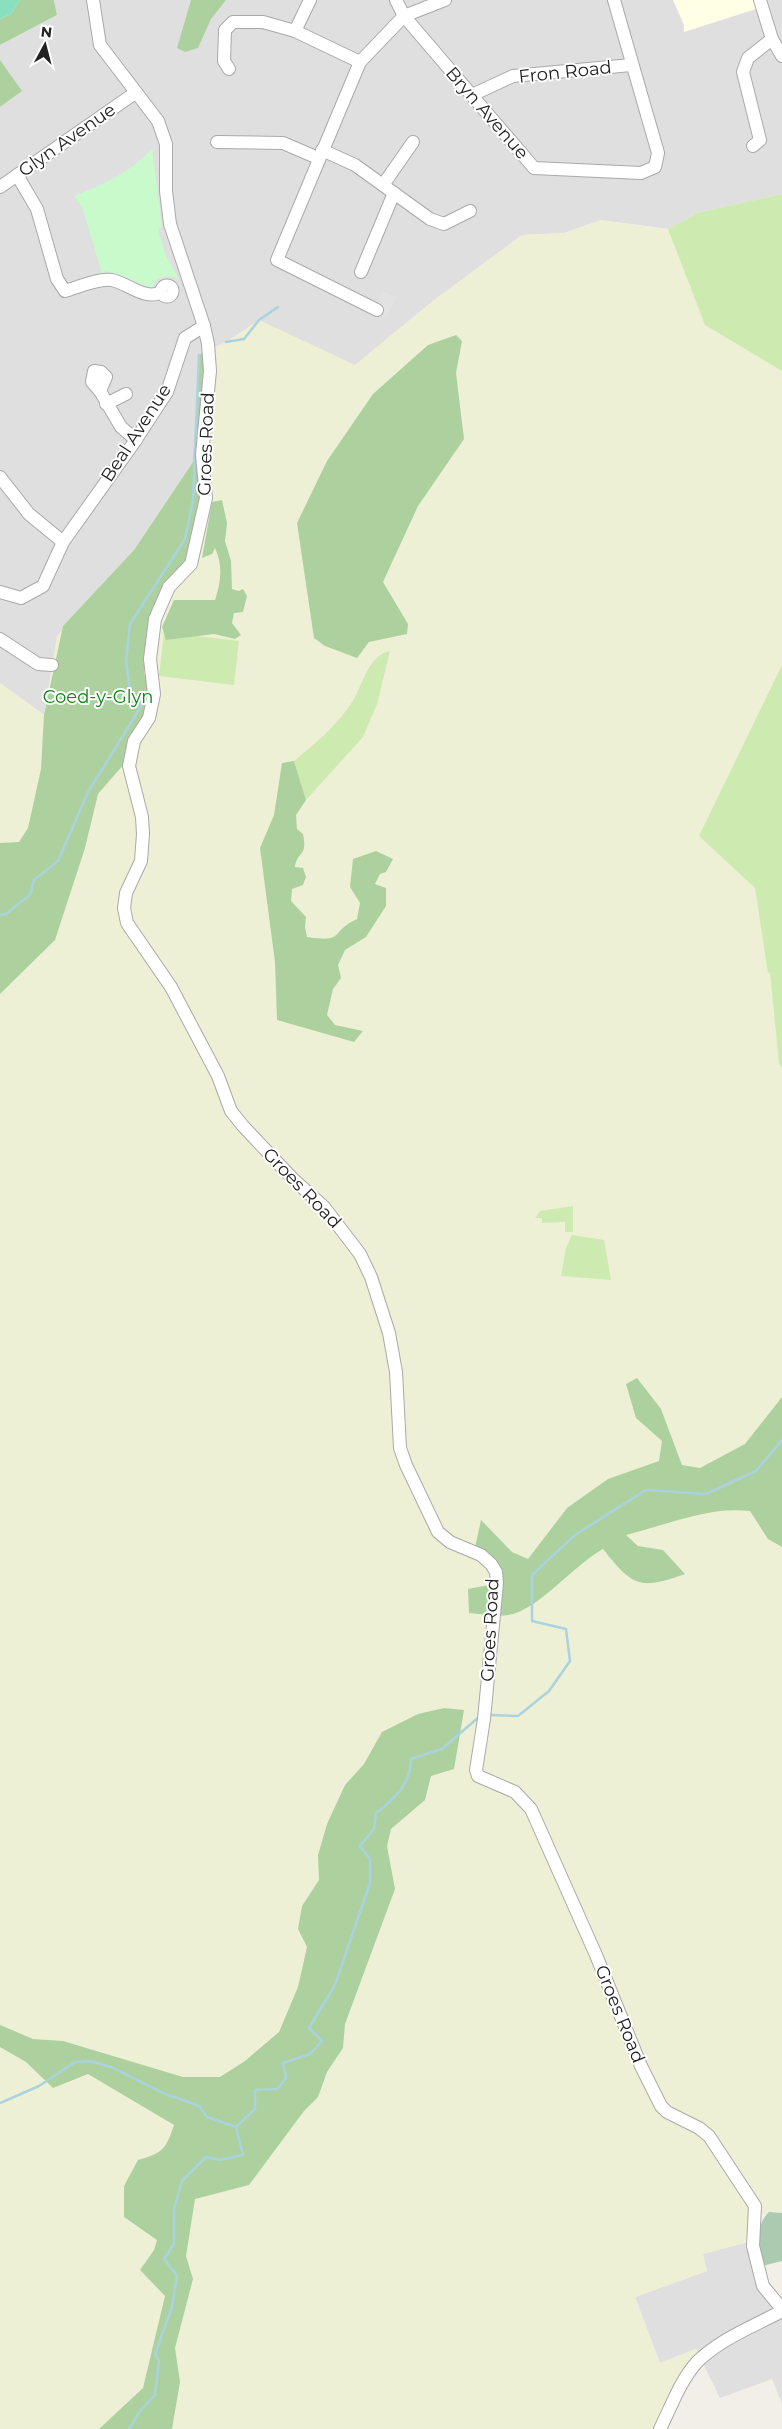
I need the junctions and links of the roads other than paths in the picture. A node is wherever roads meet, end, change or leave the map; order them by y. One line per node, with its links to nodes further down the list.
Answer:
1 (93, 0): 14 (street, Groes Road)
2 (310, 0): 8 (street)
3 (396, 0): 7 (street, Bryn Avenue)
4 (445, 0): 7 (street)
5 (614, 0): 12 (street, Bryn Avenue)
6 (760, 0): 9 (street)
7 (404, 16): 11 (street); 15 (street, Bryn Avenue)
8 (296, 31): 11 (street); 13 (street)
9 (772, 40): 10 (street); 18 (street)
10 (782, 56)
11 (360, 62): 19 (street)
12 (631, 64): 15 (street, Fron Road); 15 (street, Bryn Avenue)
13 (229, 69)
14 (135, 93): 20 (street, Glyn Avenue); 28 (street, Groes Road)
15 (472, 95)
16 (217, 142): 19 (street)
17 (406, 146): 21 (street)
18 (752, 146)
19 (320, 154): 21 (street); 27 (street)
20 (17, 175): 22 (street, Glyn Avenue); 26 (street)
21 (383, 185): 23 (street)
22 (0, 187)
23 (394, 193): 24 (street); 25 (street)
24 (462, 211)
25 (362, 272)
26 (161, 292)
27 (377, 310)
28 (204, 326): 32 (street, Beal Avenue); 38 (street, Groes Road)
29 (100, 391): 31 (street)
30 (126, 394): 31 (street)
31 (106, 404): 32 (street)
32 (136, 440): 34 (street, Beal Avenue)
33 (0, 477): 34 (street)
34 (63, 542): 35 (street, Beal Avenue)
35 (0, 592)
36 (0, 639): 37 (street)
37 (52, 665)
38 (782, 2310): 39 (street)
39 (660, 2429)

